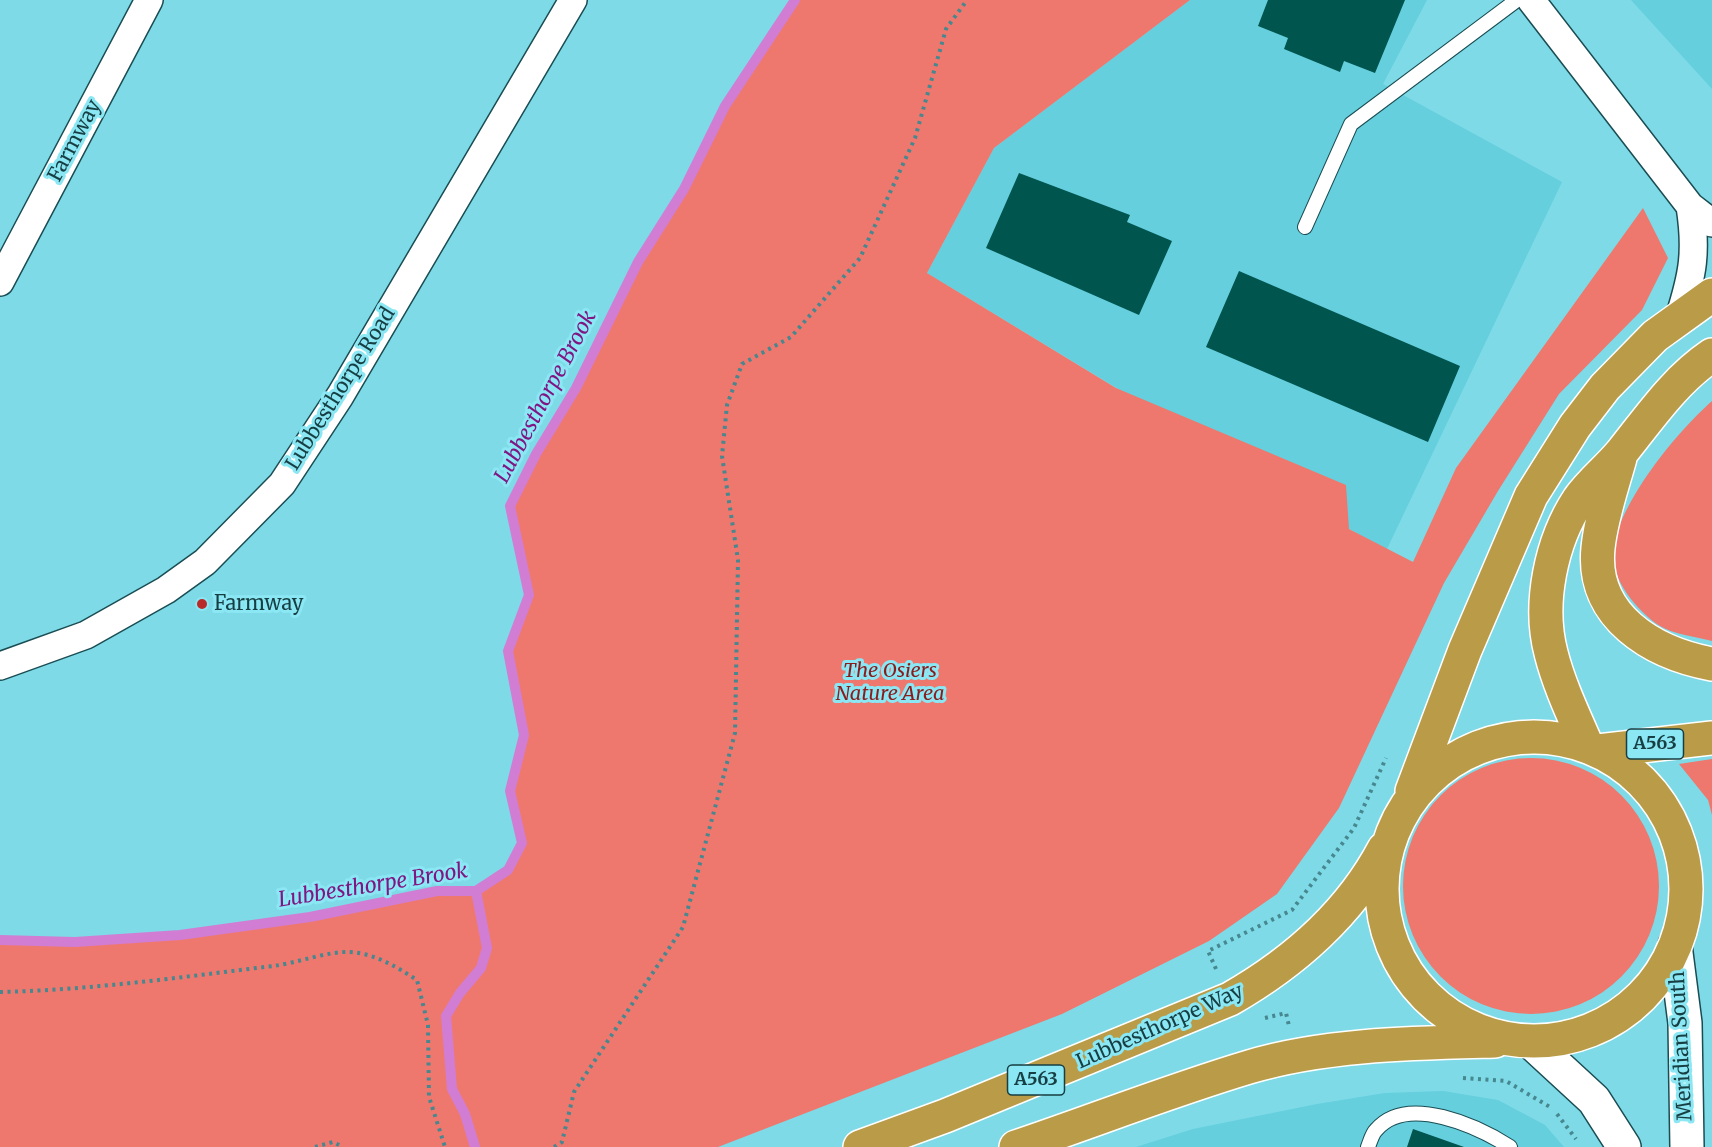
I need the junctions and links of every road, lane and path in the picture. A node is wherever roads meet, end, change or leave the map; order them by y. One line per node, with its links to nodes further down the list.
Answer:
1 (149, 0): 9 (street, Farmway)
2 (573, 0): 15 (street, Lubbesthorpe Road)
3 (967, 0): 27 (path)
4 (1517, 0): 8 (lane)
5 (1531, 0): 6 (street)
6 (1690, 206): 7 (street); 11 (street)
7 (1712, 223)
8 (1305, 227)
9 (0, 282)
10 (1712, 295): 11 (highway)
11 (1679, 318): 18 (highway)
12 (1712, 355): 13 (highway)
13 (1621, 453): 14 (highway); 17 (highway)
14 (1712, 664)
15 (0, 666)
16 (1712, 738): 17 (highway, A563)
17 (1593, 749): 18 (highway); 20 (highway)
18 (1401, 815): 22 (highway); 28 (highway, Lubbesthorpe Way / A563)
19 (1712, 901): 20 (highway)
20 (1677, 940): 22 (highway); 34 (street, Meridian South)
21 (0, 992): 26 (path)
22 (1524, 1041): 29 (highway); 33 (street)
23 (1460, 1077): 32 (path)
24 (315, 1147): 25 (path)
25 (343, 1147)
26 (446, 1147)
27 (554, 1147)
28 (860, 1147)
29 (1016, 1147)
30 (1368, 1147): 31 (lane)
31 (1510, 1147)
32 (1582, 1147)
33 (1624, 1147)
34 (1686, 1147)

